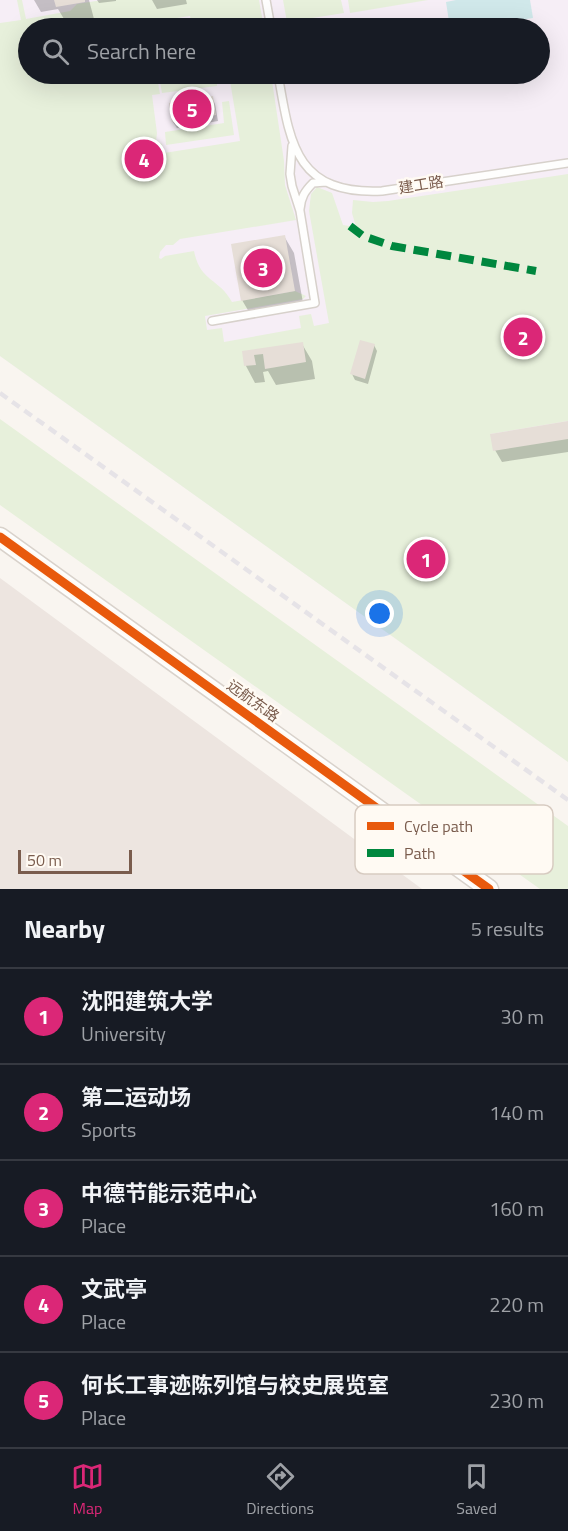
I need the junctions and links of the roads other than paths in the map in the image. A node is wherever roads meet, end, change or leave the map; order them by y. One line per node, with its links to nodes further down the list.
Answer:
1 (266, 0): 2 (lane)
2 (269, 18)
3 (280, 84): 4 (lane)
4 (292, 143): 6 (lane, 建工路); 7 (lane)
5 (568, 163): 6 (lane, 建工路)
6 (328, 183): 7 (lane)
7 (300, 211): 8 (lane)
8 (212, 321)
9 (0, 537): 10 (street, 远航东路)
10 (372, 805)
11 (468, 874): 12 (street, 远航东路)
12 (489, 889)

